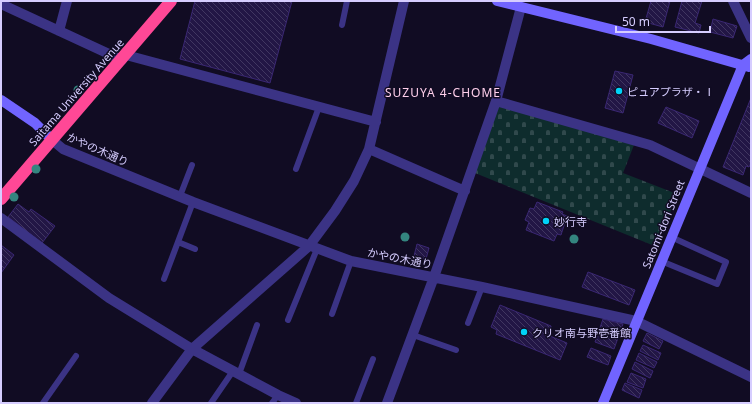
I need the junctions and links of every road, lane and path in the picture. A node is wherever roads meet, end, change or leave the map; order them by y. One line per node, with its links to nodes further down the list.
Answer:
1 (67, 1): 10 (street)
2 (171, 1): 12 (highway, Saitama University Avenue)
3 (347, 1): 9 (lane)
4 (404, 1): 17 (street)
5 (501, 1): 8 (street)
6 (733, 1): 11 (street)
7 (1, 4): 10 (street)
8 (521, 7): 13 (street); 15 (street)
9 (342, 25)
10 (59, 31): 12 (street)
11 (751, 38)
12 (124, 58): 16 (street); 18 (highway, Saitama University Avenue)
13 (748, 64): 21 (street, Satomi-dori Street)
14 (1, 100): 18 (street)
15 (496, 101): 21 (street); 23 (street)
16 (319, 106): 17 (street); 22 (lane)
17 (376, 122): 19 (street)
18 (51, 139): 25 (street, かやの木通り); 26 (highway, Saitama University Avenue)
19 (368, 149): 23 (street); 32 (street)
20 (192, 165): 25 (lane)
21 (700, 168): 24 (street); 29 (street, Satomi-dori Street)
22 (296, 169)
23 (465, 191): 35 (street)
24 (751, 193)
25 (180, 196): 27 (street, かやの木通り)
26 (1, 199)
27 (193, 202): 30 (lane); 32 (street, かやの木通り)
28 (1, 218): 44 (street)
29 (671, 237): 34 (street, Satomi-dori Street); 34 (lane)
30 (178, 242): 31 (lane); 36 (lane)
31 (195, 248)
32 (313, 248): 33 (street, かやの木通り); 39 (lane); 44 (street)
33 (351, 261): 35 (street, かやの木通り); 38 (lane)
34 (661, 261): 40 (street, Satomi-dori Street)
35 (434, 277): 37 (street, かやの木通り); 43 (street)
36 (164, 279)
37 (482, 287): 40 (street, かやの木通り); 41 (lane)
38 (332, 314)
39 (288, 320)
40 (636, 321): 49 (street, かやの木通り); 57 (street, Satomi-dori Street)
41 (468, 323)
42 (257, 326): 48 (lane)
43 (413, 335): 45 (lane); 56 (street)
44 (192, 349): 48 (street); 52 (street)
45 (456, 350)
46 (76, 356): 51 (lane)
47 (373, 359): 55 (lane)
48 (236, 373): 50 (street); 53 (lane)
49 (751, 377)
50 (275, 399): 54 (street)
51 (43, 403)
52 (152, 403)
53 (211, 403)
54 (296, 403)
55 (356, 403)
56 (387, 403)
57 (604, 403)

